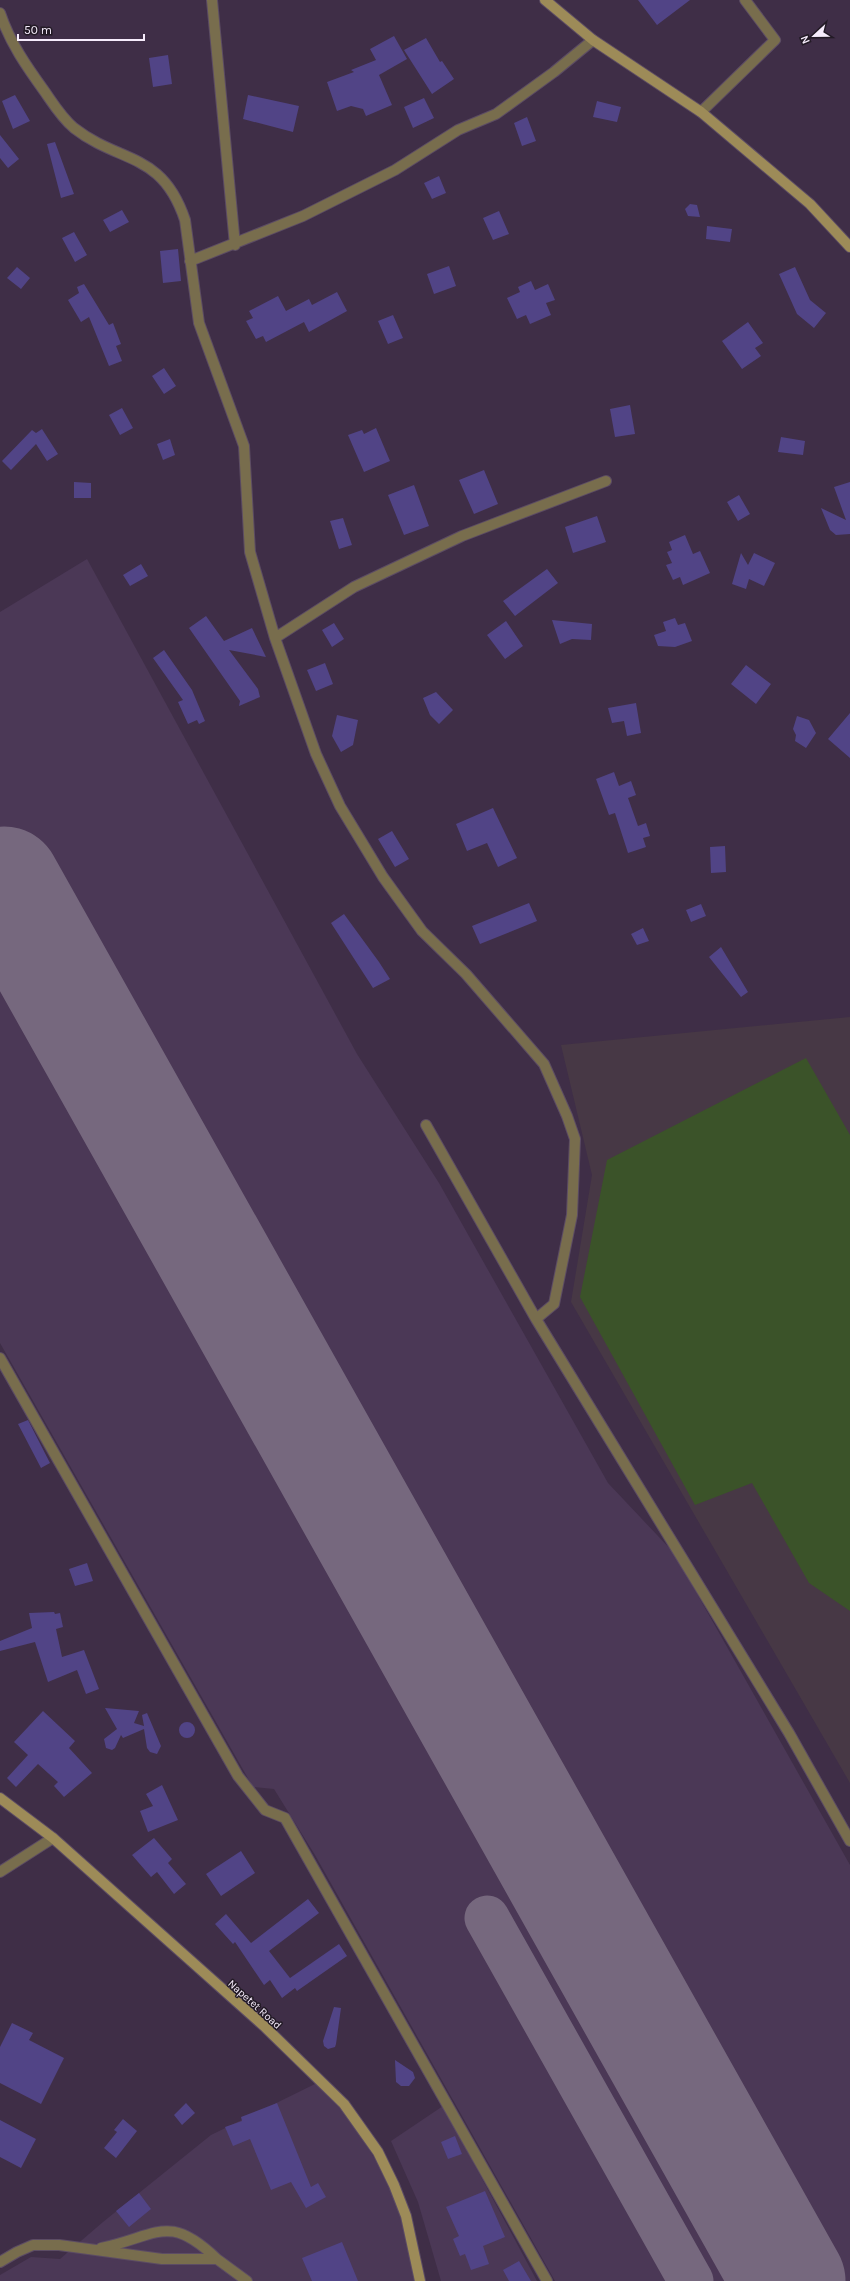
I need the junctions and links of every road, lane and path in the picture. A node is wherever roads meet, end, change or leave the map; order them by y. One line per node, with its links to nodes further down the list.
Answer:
1 (212, 0): 7 (street)
2 (545, 0): 5 (main road)
3 (745, 0): 6 (street)
4 (0, 13): 9 (street)
5 (593, 40): 6 (main road); 7 (street)
6 (701, 112): 8 (main road)
7 (235, 245): 9 (street)
8 (850, 247)
9 (190, 261): 11 (street)
10 (606, 481): 11 (street)
11 (275, 638): 13 (street)
12 (426, 1125): 13 (street)
13 (536, 1319): 17 (street)
14 (0, 1358): 24 (street)
15 (0, 1798): 16 (main road, Napetet Road)
16 (53, 1838): 18 (street); 23 (main road, Napetet Road)
17 (850, 1841)
18 (0, 1872)
19 (94, 2250): 20 (street); 20 (street); 21 (street)
20 (217, 2259): 22 (street)
21 (0, 2262)
22 (247, 2281)
23 (420, 2281)
24 (547, 2281)

